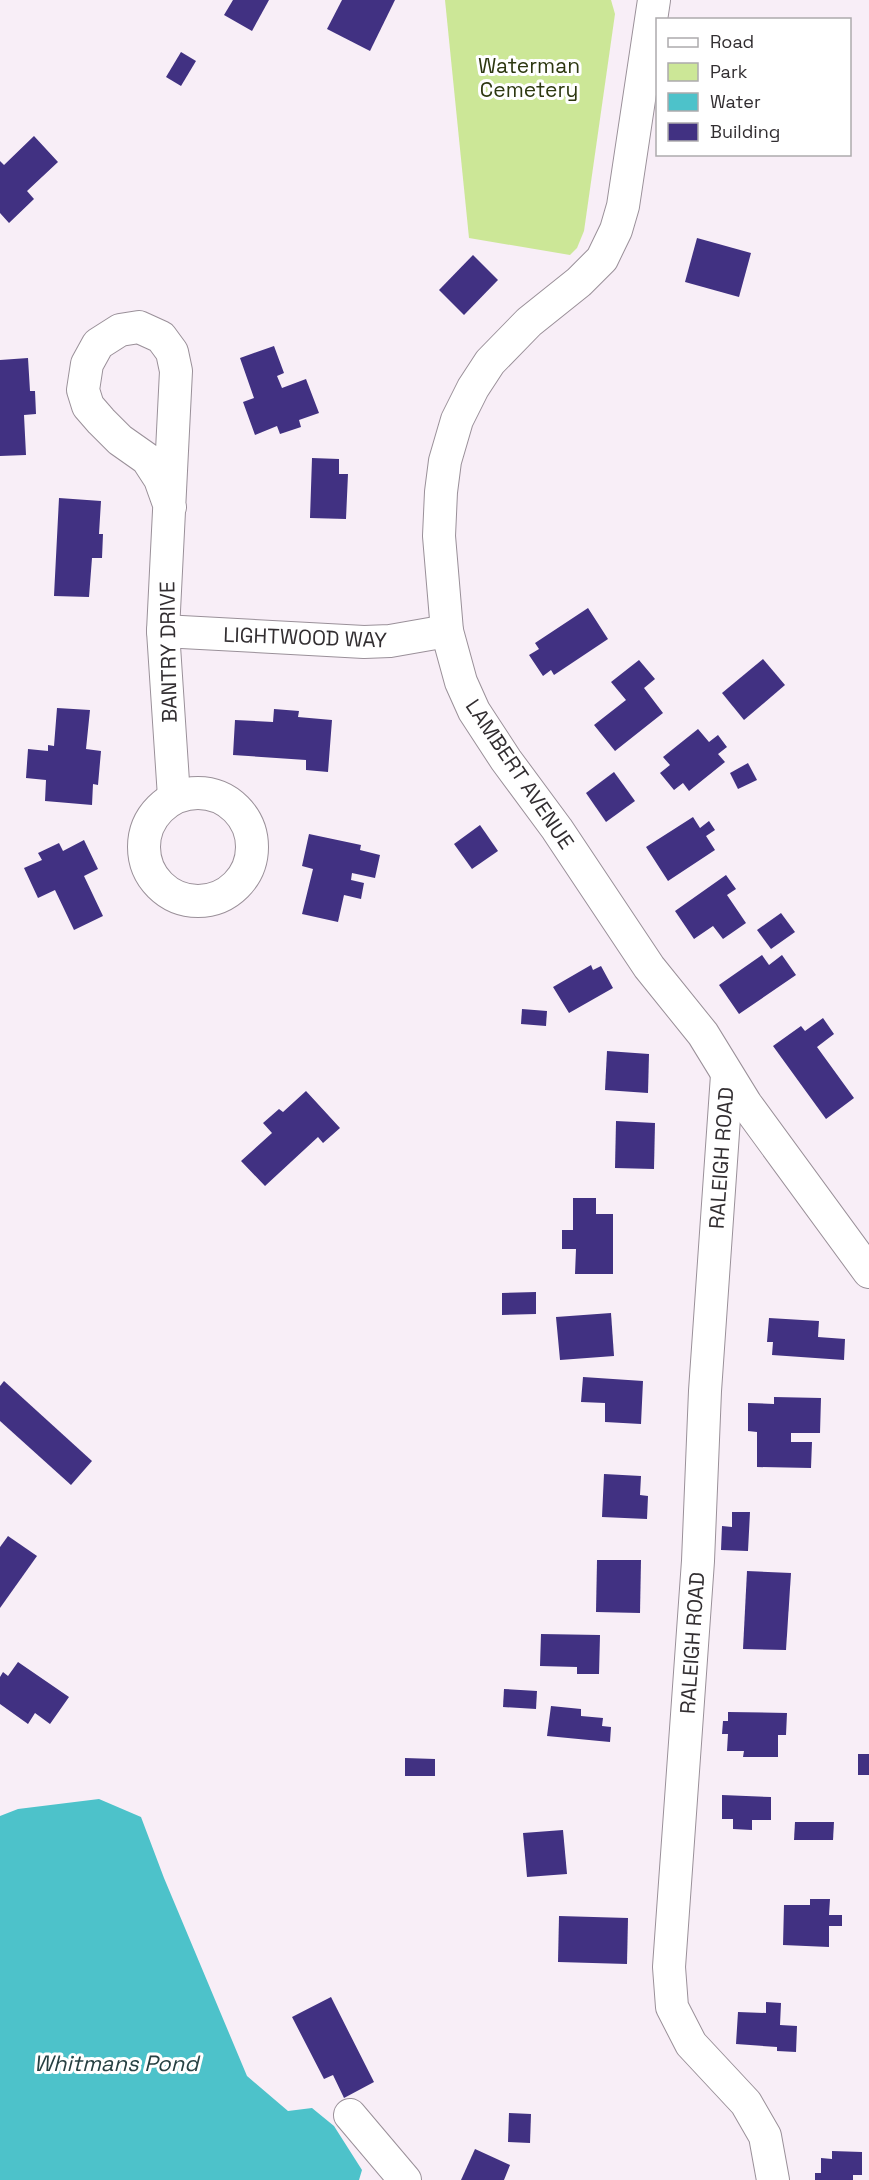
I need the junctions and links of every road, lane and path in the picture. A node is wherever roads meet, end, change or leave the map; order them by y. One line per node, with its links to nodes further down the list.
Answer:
1 (654, 0): 4 (street, LAMBERT AVENUE)
2 (170, 507): 2 (street, BANTRY DRIVE); 3 (street, BANTRY DRIVE)
3 (163, 631): 4 (street, LIGHTWOOD WAY); 5 (street, BANTRY DRIVE)
4 (447, 631): 6 (street, LAMBERT AVENUE)
5 (174, 797)
6 (727, 1075): 7 (street, LAMBERT AVENUE); 10 (street, RALEIGH ROAD)
7 (869, 1272)
8 (350, 2115): 9 (street)
9 (405, 2180)
10 (773, 2180)

